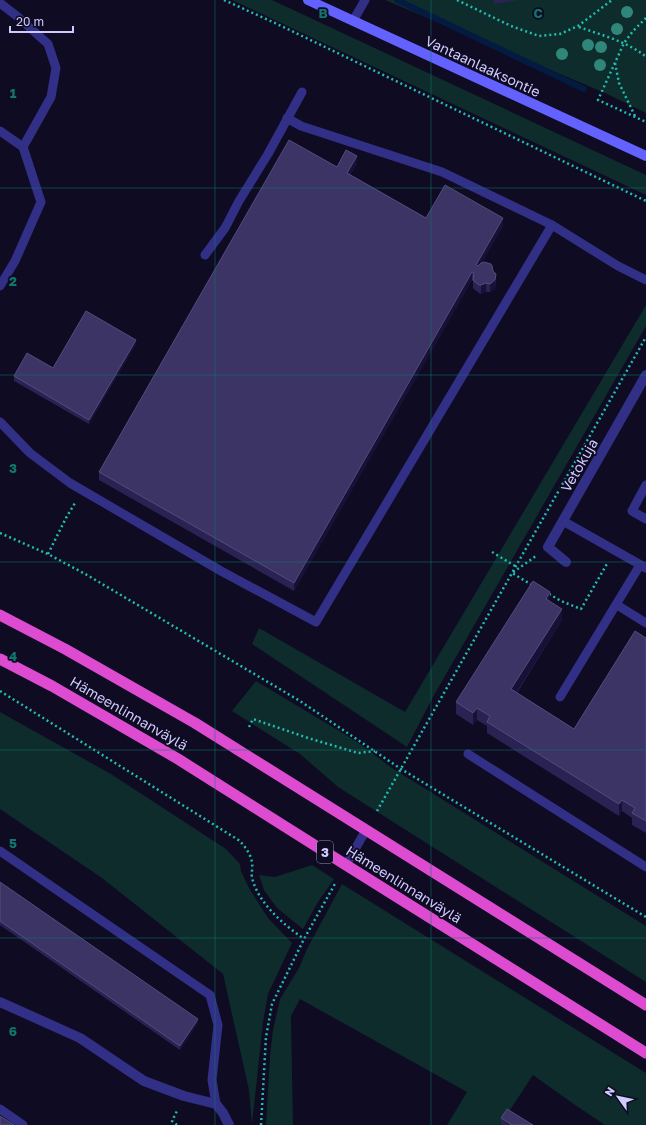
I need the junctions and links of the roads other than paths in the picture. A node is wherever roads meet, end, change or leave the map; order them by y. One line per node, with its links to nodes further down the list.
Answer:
1 (308, 0): 4 (main road, Vantaanlaaksontie)
2 (365, 0): 4 (lane)
3 (0, 3): 8 (lane)
4 (353, 21): 9 (main road, Vantaanlaaksontie)
5 (302, 92): 6 (lane)
6 (287, 118): 10 (lane); 11 (lane)
7 (0, 131): 8 (lane)
8 (23, 147): 13 (lane)
9 (646, 156)
10 (552, 225): 12 (lane); 15 (lane)
11 (206, 255)
12 (646, 280)
13 (0, 286)
14 (646, 375): 18 (street, Vetokuja)
15 (0, 422)
16 (646, 485): 17 (lane)
17 (646, 519)
18 (563, 522): 19 (street, Vetokuja); 20 (lane)
19 (566, 562)
20 (643, 567): 21 (lane)
21 (617, 605): 23 (lane); 25 (lane)
22 (0, 616): 27 (highway, Hämeenlinnanväylä)
23 (646, 623)
24 (0, 659): 29 (highway, Hämeenlinnanväylä / 3)
25 (560, 697)
26 (468, 754): 30 (lane)
27 (366, 830): 29 (lane); 32 (highway, Hämeenlinnanväylä)
28 (0, 851): 34 (lane)
29 (346, 865): 33 (highway, Hämeenlinnanväylä / 3)
30 (646, 867)
31 (0, 1002): 34 (street)
32 (646, 1005)
33 (646, 1052)
34 (216, 1104): 37 (street)
35 (0, 1109): 36 (lane)
36 (23, 1125)
37 (229, 1125)

